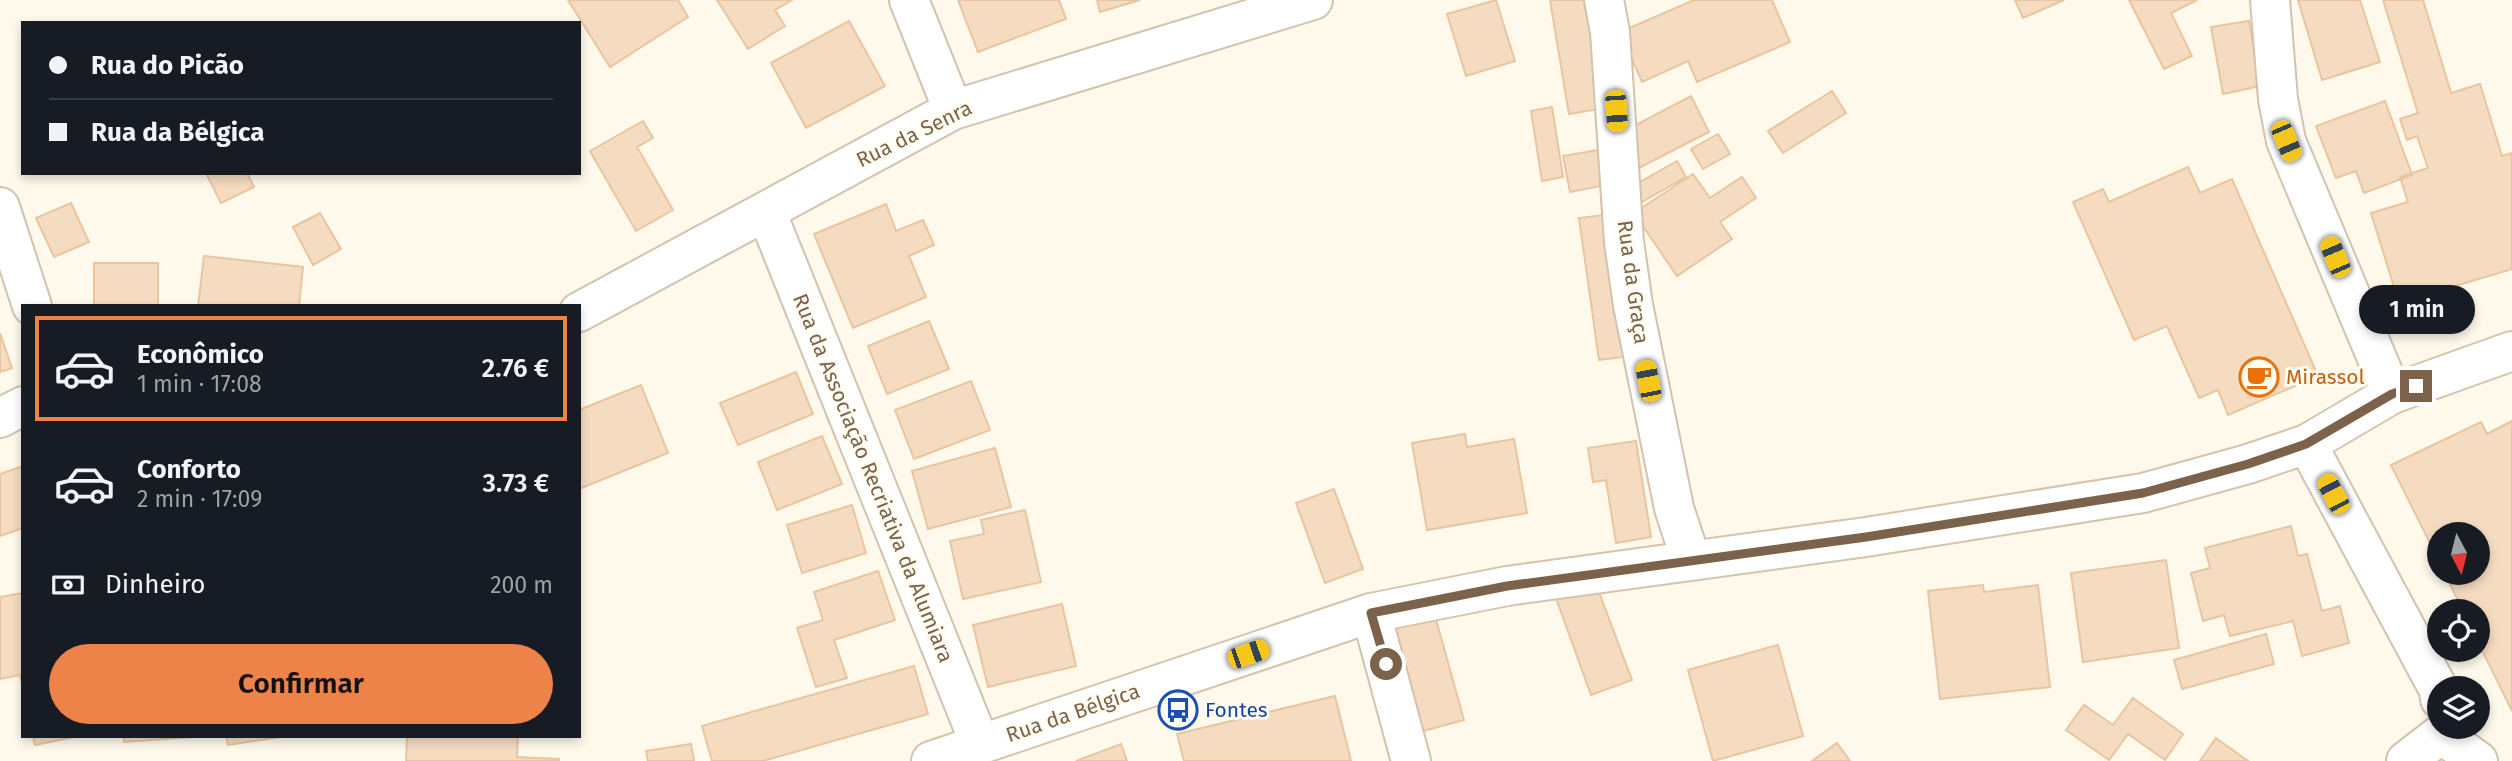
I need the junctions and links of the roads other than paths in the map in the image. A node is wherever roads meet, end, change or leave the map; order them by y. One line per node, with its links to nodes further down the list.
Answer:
1 (909, 0): 5 (street)
2 (1313, 0): 5 (street, Rua da Senra)
3 (1604, 0): 15 (street, Rua da Graça)
4 (2270, 0): 11 (street)
5 (953, 110): 7 (street, Rua da Senra)
6 (0, 207): 8 (street)
7 (766, 211): 9 (street, Rua da Senra); 20 (street, Rua da Associação Recriativa da Alumiara)
8 (31, 304)
9 (581, 311)
10 (2512, 351): 11 (street, Rua da Bélgica)
11 (2392, 394): 14 (street, Rua da Bélgica)
12 (21, 408): 13 (street)
13 (0, 418)
14 (2306, 444): 15 (street, Rua da Bélgica); 17 (street)
15 (1691, 560): 16 (street, Rua da Bélgica)
16 (1371, 613): 20 (street, Rua da Bélgica); 22 (street)
17 (2431, 676)
18 (2427, 736): 23 (street)
19 (2458, 739): 24 (street)
20 (980, 744): 21 (street, Rua da Bélgica)
21 (931, 761)
22 (1411, 761)
23 (2406, 761)
24 (2478, 761)

